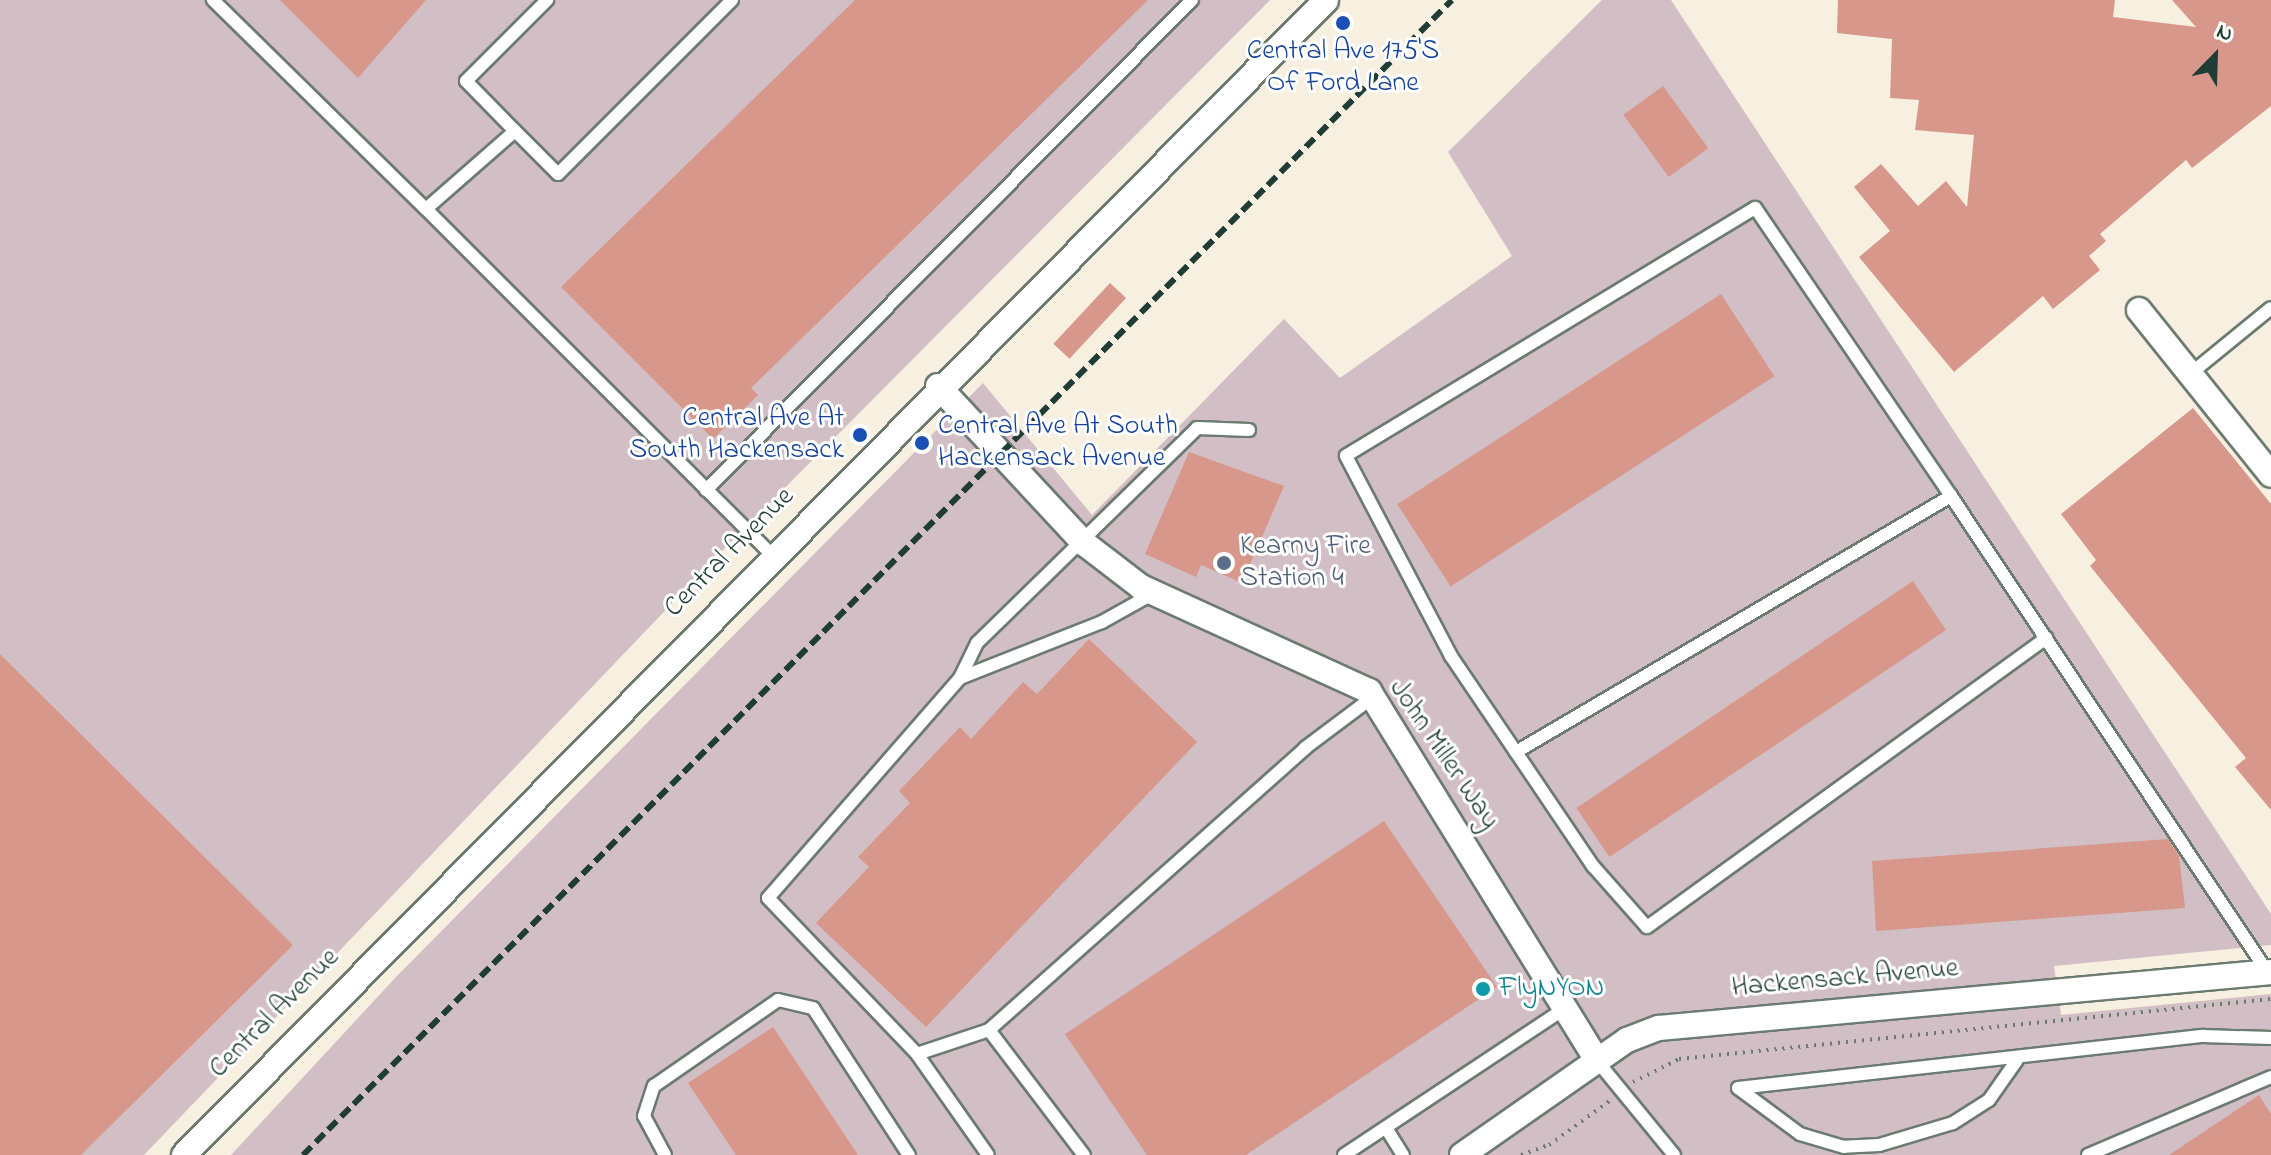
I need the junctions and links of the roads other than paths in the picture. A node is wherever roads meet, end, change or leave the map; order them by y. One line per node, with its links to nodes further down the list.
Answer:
1 (213, 0): 7 (lane)
2 (547, 0): 6 (lane)
3 (732, 0): 6 (lane)
4 (1192, 0): 14 (lane)
5 (1326, 0): 11 (street, Central Avenue)
6 (515, 131): 7 (lane)
7 (426, 209): 14 (lane)
8 (2271, 308): 10 (lane)
9 (2139, 310): 10 (street)
10 (2190, 374): 13 (street)
11 (938, 386): 16 (street, John Miller Way); 17 (street, Central Avenue)
12 (1249, 430): 16 (lane)
13 (2271, 475)
14 (706, 490): 17 (lane)
15 (1951, 496): 19 (lane); 22 (lane); 22 (lane)
16 (1080, 539): 18 (street, John Miller Way); 20 (lane)
17 (771, 554): 32 (street, Central Avenue)
18 (1154, 593): 20 (lane); 21 (street, John Miller Way)
19 (2046, 638): 22 (lane); 23 (lane)
20 (960, 678): 27 (lane)
21 (1373, 697): 24 (street, John Miller Way); 25 (lane)
22 (1516, 752)
23 (2269, 972): 29 (street, Hackensack Avenue)
24 (1568, 1006): 29 (street, John Miller Way); 31 (lane)
25 (989, 1030): 27 (lane); 36 (lane)
26 (2271, 1038): 28 (lane)
27 (917, 1054): 35 (lane)
28 (2017, 1060): 28 (lane)
29 (1598, 1062): 39 (street, Hackensack Avenue); 40 (lane)
30 (2271, 1077): 41 (lane)
31 (1386, 1128): 37 (lane); 38 (lane)
32 (184, 1155)
33 (665, 1155): 34 (lane)
34 (909, 1155)
35 (988, 1155)
36 (1084, 1155)
37 (1344, 1155)
38 (1403, 1155)
39 (1462, 1155)
40 (1674, 1155)
41 (2088, 1155)

